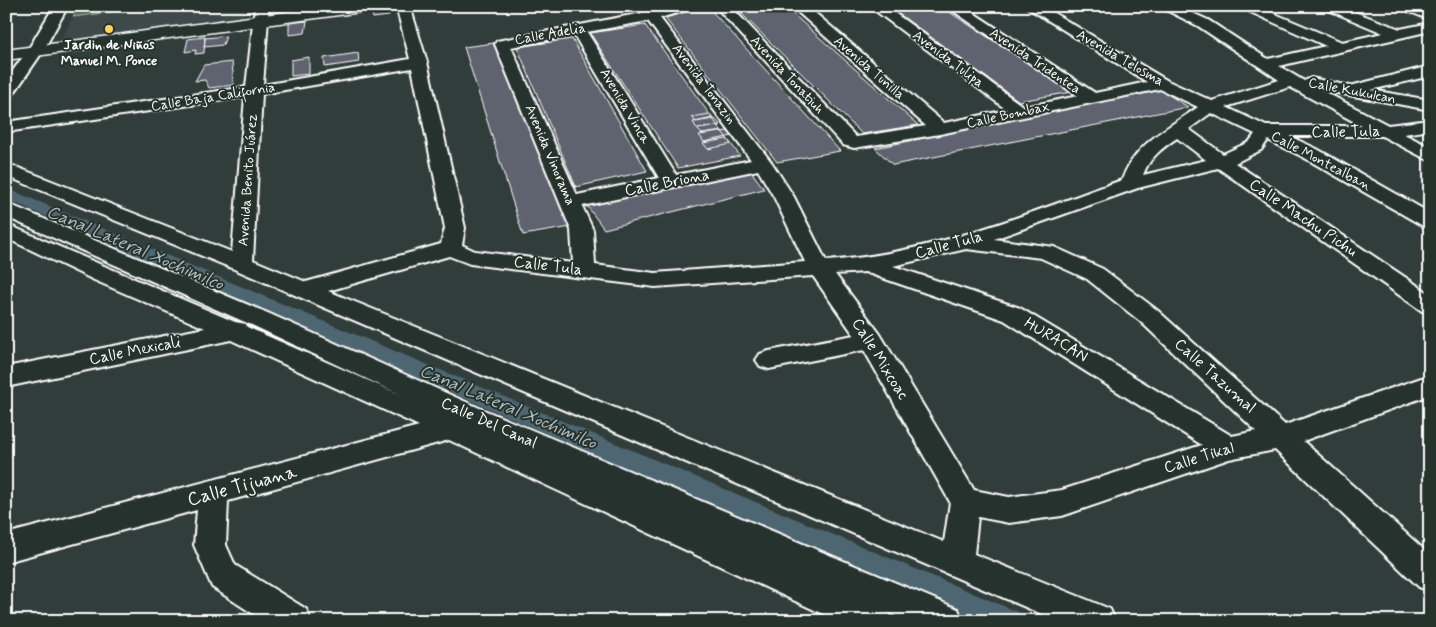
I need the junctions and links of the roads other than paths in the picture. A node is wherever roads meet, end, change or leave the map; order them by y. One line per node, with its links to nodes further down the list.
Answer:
1 (61, 6): 22 (street)
2 (369, 6): 15 (main road)
3 (403, 6): 24 (street)
4 (685, 6): 14 (street, Calle Adelia)
5 (722, 6): 44 (street, Avenida Tonatiuh)
6 (798, 6): 40 (street, Avenida Tunilla)
7 (876, 6): 37 (street, Avenida Tulipa)
8 (953, 6): 32 (street, Avenida Tridentea)
9 (1032, 6): 28 (street, Avenida Telosma)
10 (1165, 6): 25 (street)
11 (1244, 6): 21 (street)
12 (1326, 6): 19 (street)
13 (1403, 6): 16 (street)
14 (648, 11): 18 (street, Calle Adelia); 47 (street, Avenida Tonazin)
15 (260, 14): 22 (main road); 29 (street, Avenida Benito Juárez)
16 (1430, 16)
17 (1430, 28): 19 (street)
18 (578, 29): 20 (street, Calle Adelia); 49 (street, Avenida Vinca)
19 (1399, 34): 21 (street)
20 (503, 42): 51 (street, Avenida Vinorama)
21 (1341, 47): 25 (street)
22 (35, 51): 23 (main road); 31 (street)
23 (6, 55)
24 (419, 62): 29 (street, Calle Baja California); 56 (street)
25 (1271, 67): 27 (street); 30 (street, Calle Kukulcan)
26 (1430, 71): 30 (street)
27 (1292, 82): 33 (street); 35 (street)
28 (1162, 84): 32 (street, Calle Bombax); 35 (street, Avenida Telosma)
29 (254, 91): 39 (street, Calle Baja California); 57 (street, Avenida Benito Juárez)
30 (1348, 91): 34 (street, Calle Kukulcan)
31 (6, 92)
32 (1092, 98): 37 (street, Calle Bombax)
33 (1329, 102): 36 (street); 43 (street)
34 (1430, 104)
35 (1209, 107): 41 (street); 42 (street, Calle Montealban)
36 (1430, 110)
37 (1020, 112): 40 (street, Calle Bombax)
38 (1430, 125): 43 (street, Calle Tula)
39 (6, 127)
40 (940, 129): 44 (street, Calle Bombax)
41 (1177, 129): 46 (street, Calle Machu Pichu); 50 (street)
42 (1266, 131): 43 (street, Calle Tula); 46 (street, Calle Tula); 53 (street, Calle Montealban)
43 (1384, 131): 45 (street)
44 (854, 143)
45 (1430, 155)
46 (1221, 162): 50 (street, Calle Tula); 62 (street, Calle Machu Pichu)
47 (763, 163): 49 (street, Calle Briona); 59 (street, Calle Mixcoac)
48 (6, 169): 57 (street)
49 (671, 182): 51 (street, Calle Briona)
50 (1130, 184): 55 (street, Calle Tula)
51 (571, 202): 60 (street, Avenida Vinorama)
52 (6, 209): 63 (street, Calle Del Canal)
53 (1430, 222)
54 (6, 230): 64 (street)
55 (963, 243): 58 (street, Calle Tula); 70 (street, Calle Tazumal)
56 (451, 248): 60 (street, Calle Tula); 61 (street)
57 (242, 264): 61 (street)
58 (867, 265): 59 (street, Calle Tula); 71 (street, HURACAN)
59 (820, 270): 60 (street, Calle Tula); 65 (street, Calle Mixcoac)
60 (584, 271)
61 (304, 290): 75 (street)
62 (1430, 305)
63 (262, 320): 64 (street, Calle Mexicali); 69 (street, Calle Del Canal)
64 (234, 331): 67 (street, Calle Mexicali); 69 (street)
65 (871, 340): 66 (street); 73 (street, Calle Mixcoac)
66 (768, 360)
67 (6, 377)
68 (1430, 385): 70 (street, Calle Tikal)
69 (464, 423): 72 (street, Calle Tijuana); 78 (street); 79 (street, Calle Del Canal)
70 (1282, 437): 71 (street, Calle Tikal); 76 (street, Calle Tazumal)
71 (1229, 448): 73 (street, Calle Tikal)
72 (213, 494): 74 (street, Calle Tijuana); 77 (street)
73 (965, 501): 75 (street)
74 (6, 548)
75 (957, 564): 80 (street)
76 (1430, 576)
77 (294, 621)
78 (876, 621)
79 (946, 621)
80 (1098, 621)

